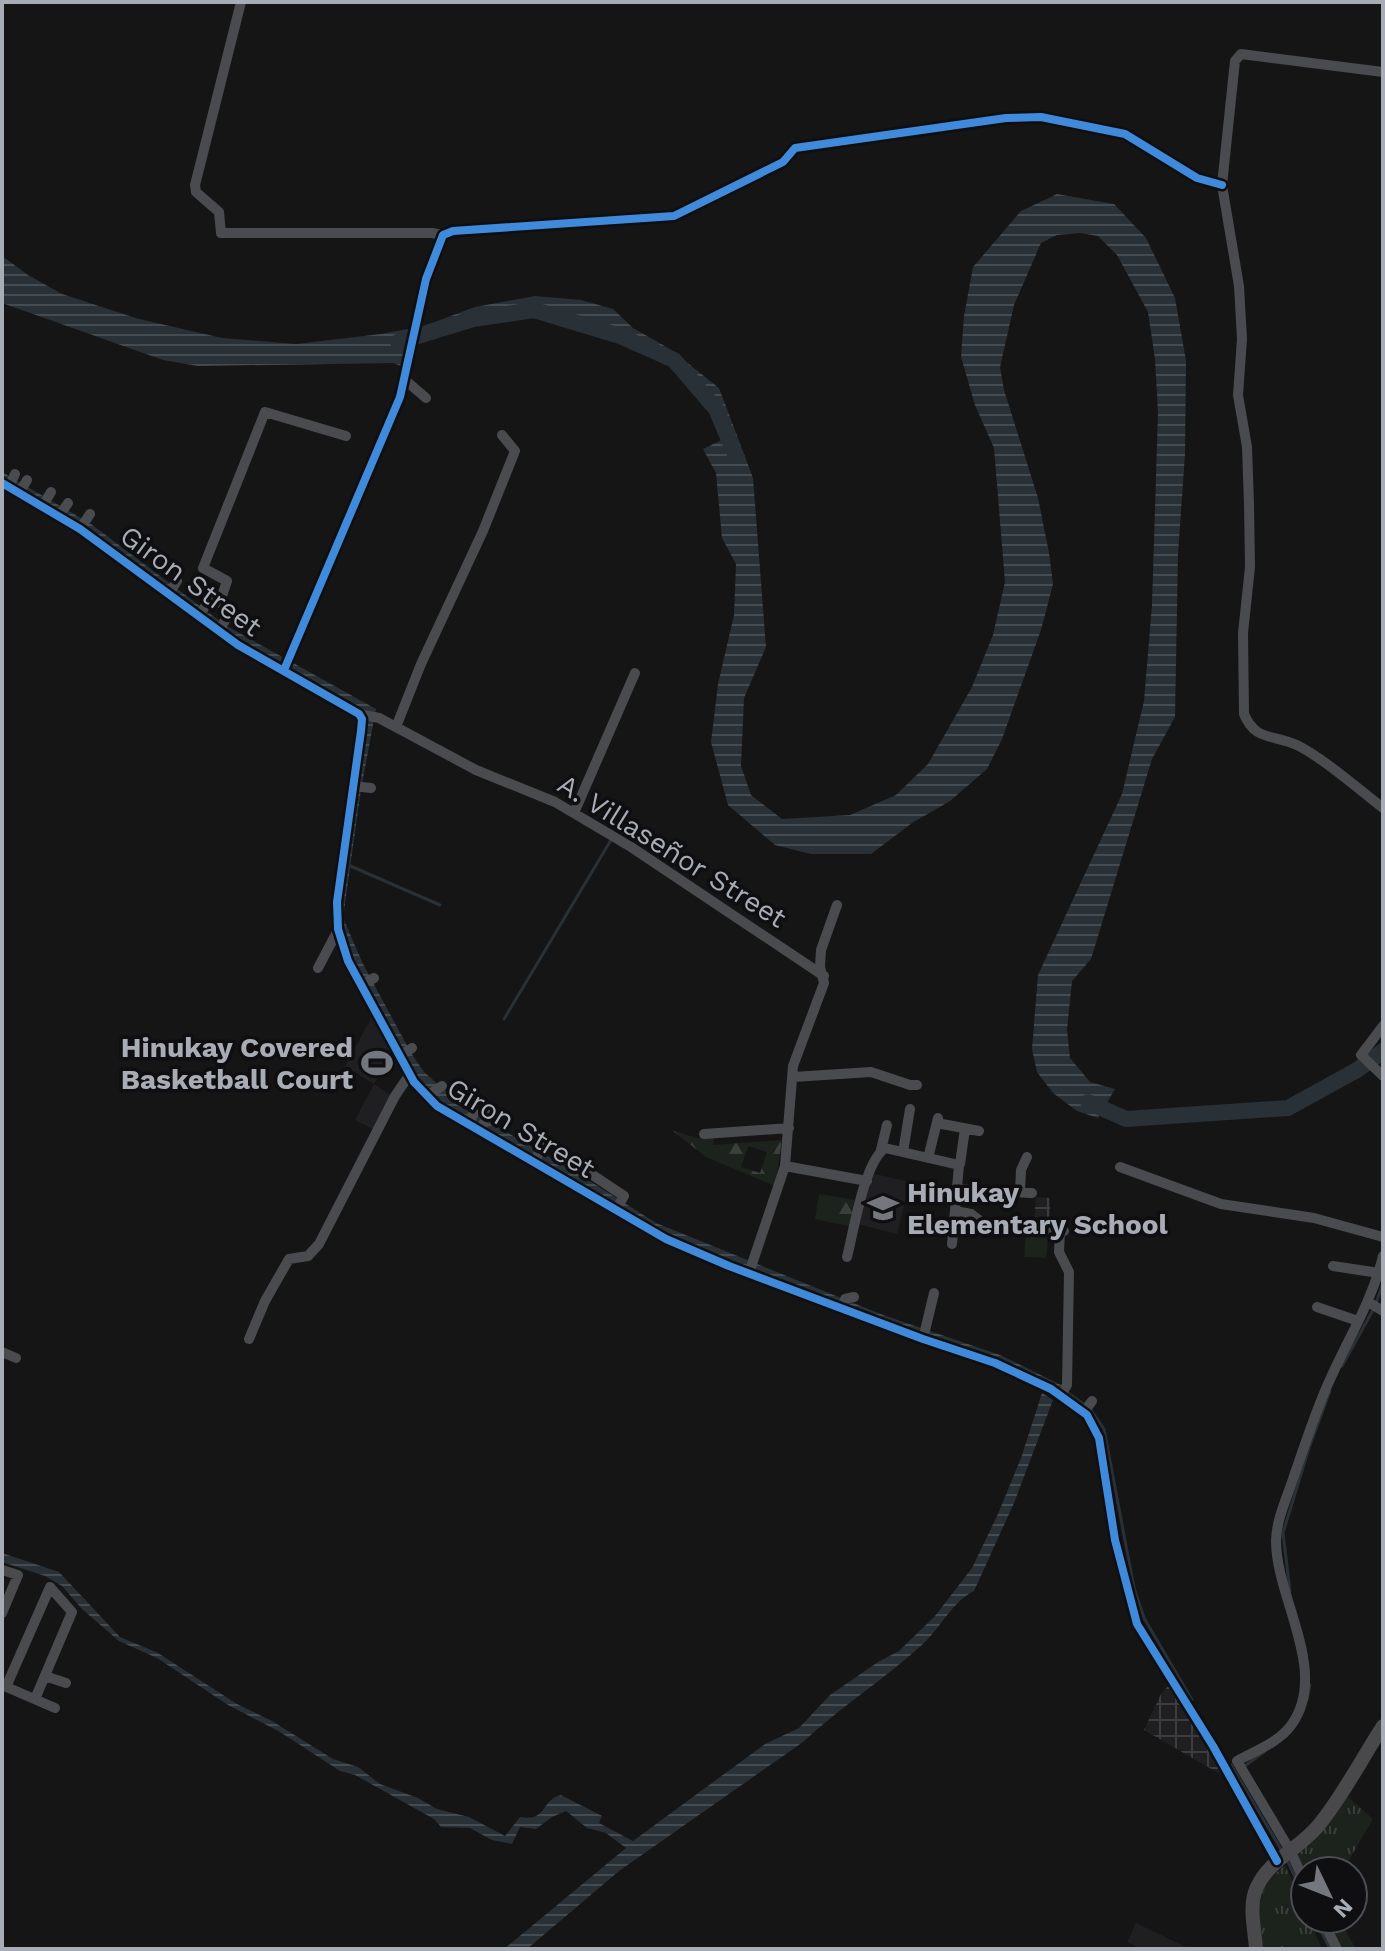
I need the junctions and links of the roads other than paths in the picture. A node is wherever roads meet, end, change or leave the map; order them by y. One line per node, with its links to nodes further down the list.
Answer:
1 (241, 2): 4 (street)
2 (1383, 72): 3 (street)
3 (1222, 185): 4 (street); 23 (street)
4 (443, 235): 5 (street)
5 (407, 374): 6 (street); 19 (street)
6 (426, 398)
7 (502, 435): 22 (street)
8 (346, 436): 18 (street)
9 (15, 484): 12 (street, Giron Street)
10 (51, 492): 12 (street)
11 (68, 503): 14 (street)
12 (44, 505): 14 (street, Giron Street)
13 (90, 514): 15 (street)
14 (61, 515): 15 (street, Giron Street)
15 (81, 527): 17 (street, Giron Street)
16 (210, 600): 17 (street)
17 (200, 614): 18 (street, Giron Street)
18 (221, 628): 19 (street, Giron Street)
19 (286, 666): 21 (street, Giron Street)
20 (635, 673): 24 (street)
21 (368, 716): 22 (street, A. Villaseñor Street); 26 (street, Giron Street)
22 (396, 727): 24 (street, A. Villaseñor Street)
23 (1383, 808)
24 (574, 813): 28 (street, A. Villaseñor Street)
25 (837, 905): 28 (street, A. Villaseñor Street)
26 (338, 930): 27 (street); 30 (street, Giron Street)
27 (318, 968)
28 (824, 976): 34 (street, A. Villaseñor Street)
29 (374, 978): 30 (street)
30 (362, 984): 32 (street, Giron Street)
31 (1383, 1026): 33 (street)
32 (410, 1074): 37 (street, Giron Street); 68 (street)
33 (1383, 1076)
34 (793, 1077): 35 (street); 40 (street, A. Villaseñor Street)
35 (917, 1085)
36 (442, 1086): 37 (street)
37 (428, 1095): 54 (street, Giron Street)
38 (910, 1109): 45 (street)
39 (887, 1125): 44 (street)
40 (789, 1128): 43 (street); 50 (street, A. Villaseñor Street)
41 (965, 1129): 42 (street); 47 (street); 49 (street)
42 (979, 1131)
43 (704, 1134)
44 (881, 1150): 45 (street); 52 (street)
45 (903, 1152): 47 (street)
46 (1027, 1157): 53 (street)
47 (928, 1158): 53 (street)
48 (570, 1160): 54 (street)
49 (960, 1164)
50 (785, 1166): 52 (street); 61 (street, A. Villaseñor Street)
51 (1120, 1167): 56 (street)
52 (867, 1181): 59 (street)
53 (957, 1189): 55 (street)
54 (617, 1207): 61 (street, Giron Street)
55 (955, 1211): 57 (street); 71 (street)
56 (1383, 1237)
57 (952, 1244)
58 (1383, 1256): 62 (street)
59 (847, 1257)
60 (1333, 1266): 62 (street)
61 (750, 1268): 67 (street, Giron Street)
62 (1379, 1273): 64 (street)
63 (934, 1293): 67 (street)
64 (1375, 1306): 66 (street)
65 (1317, 1307): 66 (street)
66 (1358, 1321): 80 (street)
67 (925, 1334): 71 (street, Giron Street)
68 (249, 1339)
69 (2, 1352): 70 (street)
70 (16, 1358)
71 (1060, 1390): 82 (street, Giron Street)
72 (2, 1570): 73 (street)
73 (2, 1613)
74 (45, 1676): 75 (street); 76 (street); 77 (street)
75 (66, 1683)
76 (4, 1686): 77 (street)
77 (35, 1699): 78 (street)
78 (55, 1708)
79 (1383, 1726): 80 (main road)
80 (1291, 1852): 81 (street); 82 (main road)
81 (1292, 1855)
82 (1277, 1861): 83 (main road)
83 (1256, 1949)

